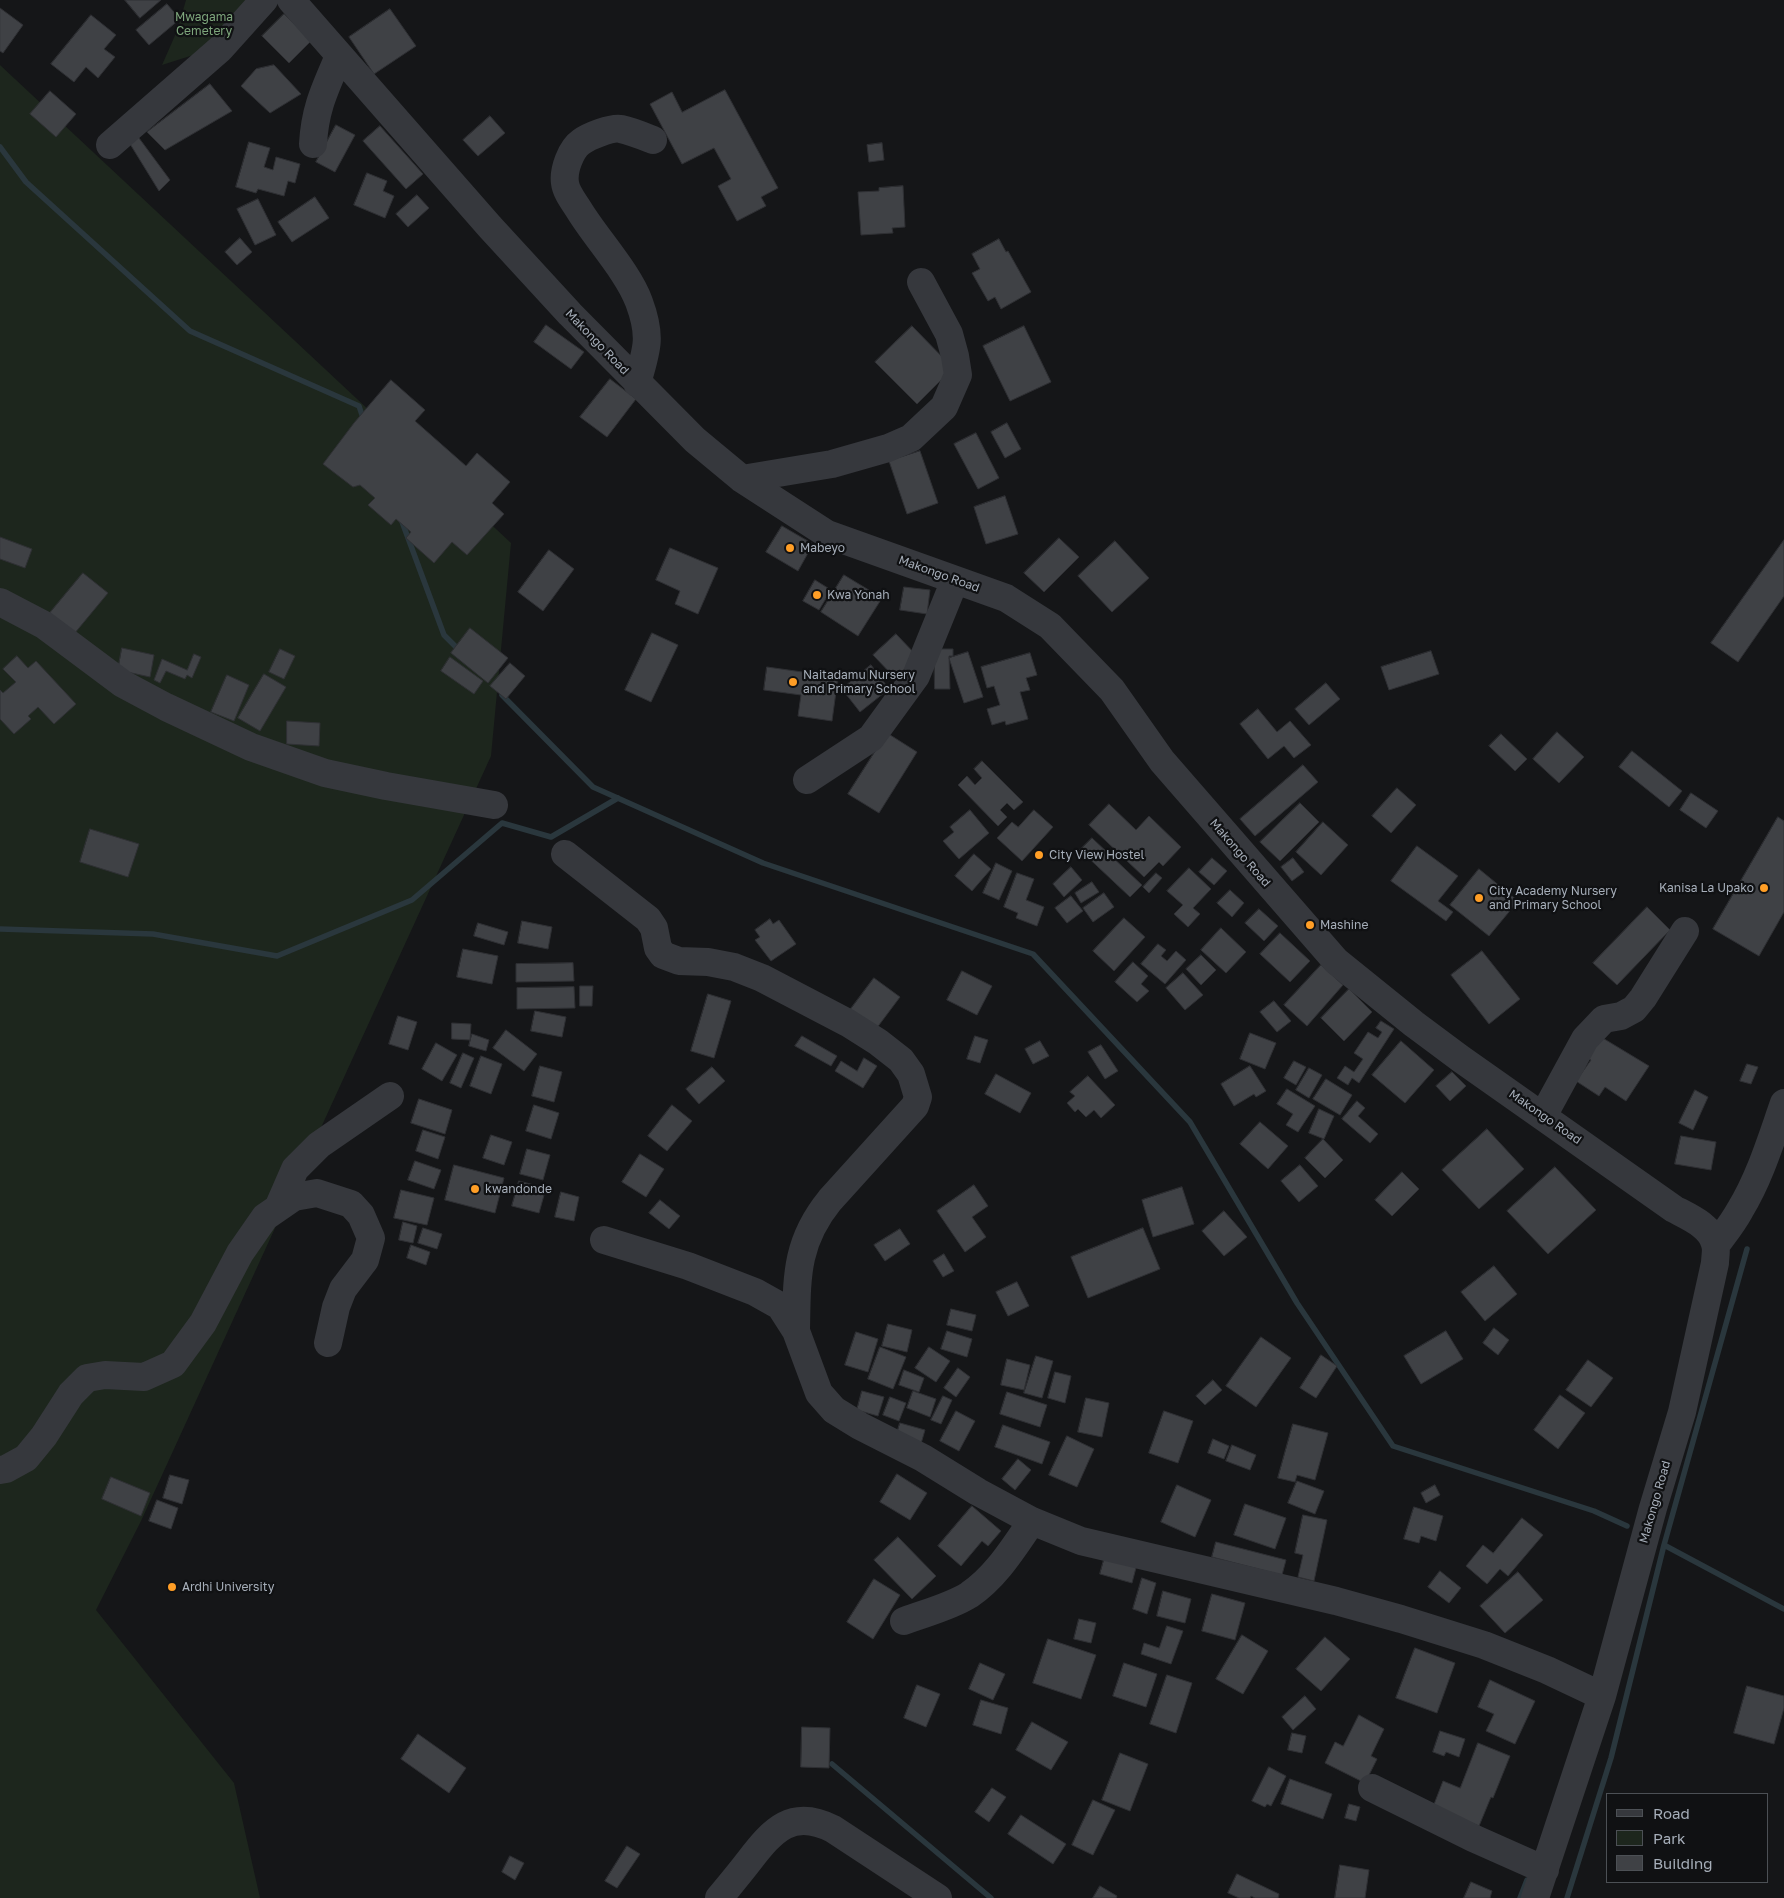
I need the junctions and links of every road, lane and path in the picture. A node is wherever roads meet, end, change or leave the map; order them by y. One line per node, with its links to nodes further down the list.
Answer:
1 (264, 0): 6 (street)
2 (291, 0): 3 (street, Makongo Road)
3 (339, 56): 5 (street); 8 (street, Makongo Road)
4 (653, 140): 8 (street)
5 (313, 144)
6 (110, 145)
7 (921, 282): 9 (street)
8 (637, 383): 9 (street, Makongo Road)
9 (742, 479): 10 (street, Makongo Road)
10 (955, 580): 12 (street); 18 (street, Makongo Road)
11 (0, 602): 13 (street)
12 (807, 780)
13 (494, 805)
14 (565, 854): 22 (street)
15 (1685, 931): 18 (street)
16 (390, 1096): 19 (street)
17 (1784, 1104): 21 (street)
18 (1543, 1116): 21 (street, Makongo Road)
19 (278, 1208): 23 (street); 24 (street)
20 (604, 1240): 22 (street)
21 (1716, 1245): 27 (street, Makongo Road)
22 (796, 1331): 25 (street)
23 (328, 1343)
24 (0, 1470)
25 (1032, 1521): 26 (street); 27 (street)
26 (904, 1621)
27 (1602, 1696): 29 (street, Makongo Road)
28 (1372, 1788): 29 (street)
29 (1545, 1870): 32 (street, Makongo Road)
30 (719, 1898): 31 (street)
31 (938, 1898)
32 (1535, 1898)

